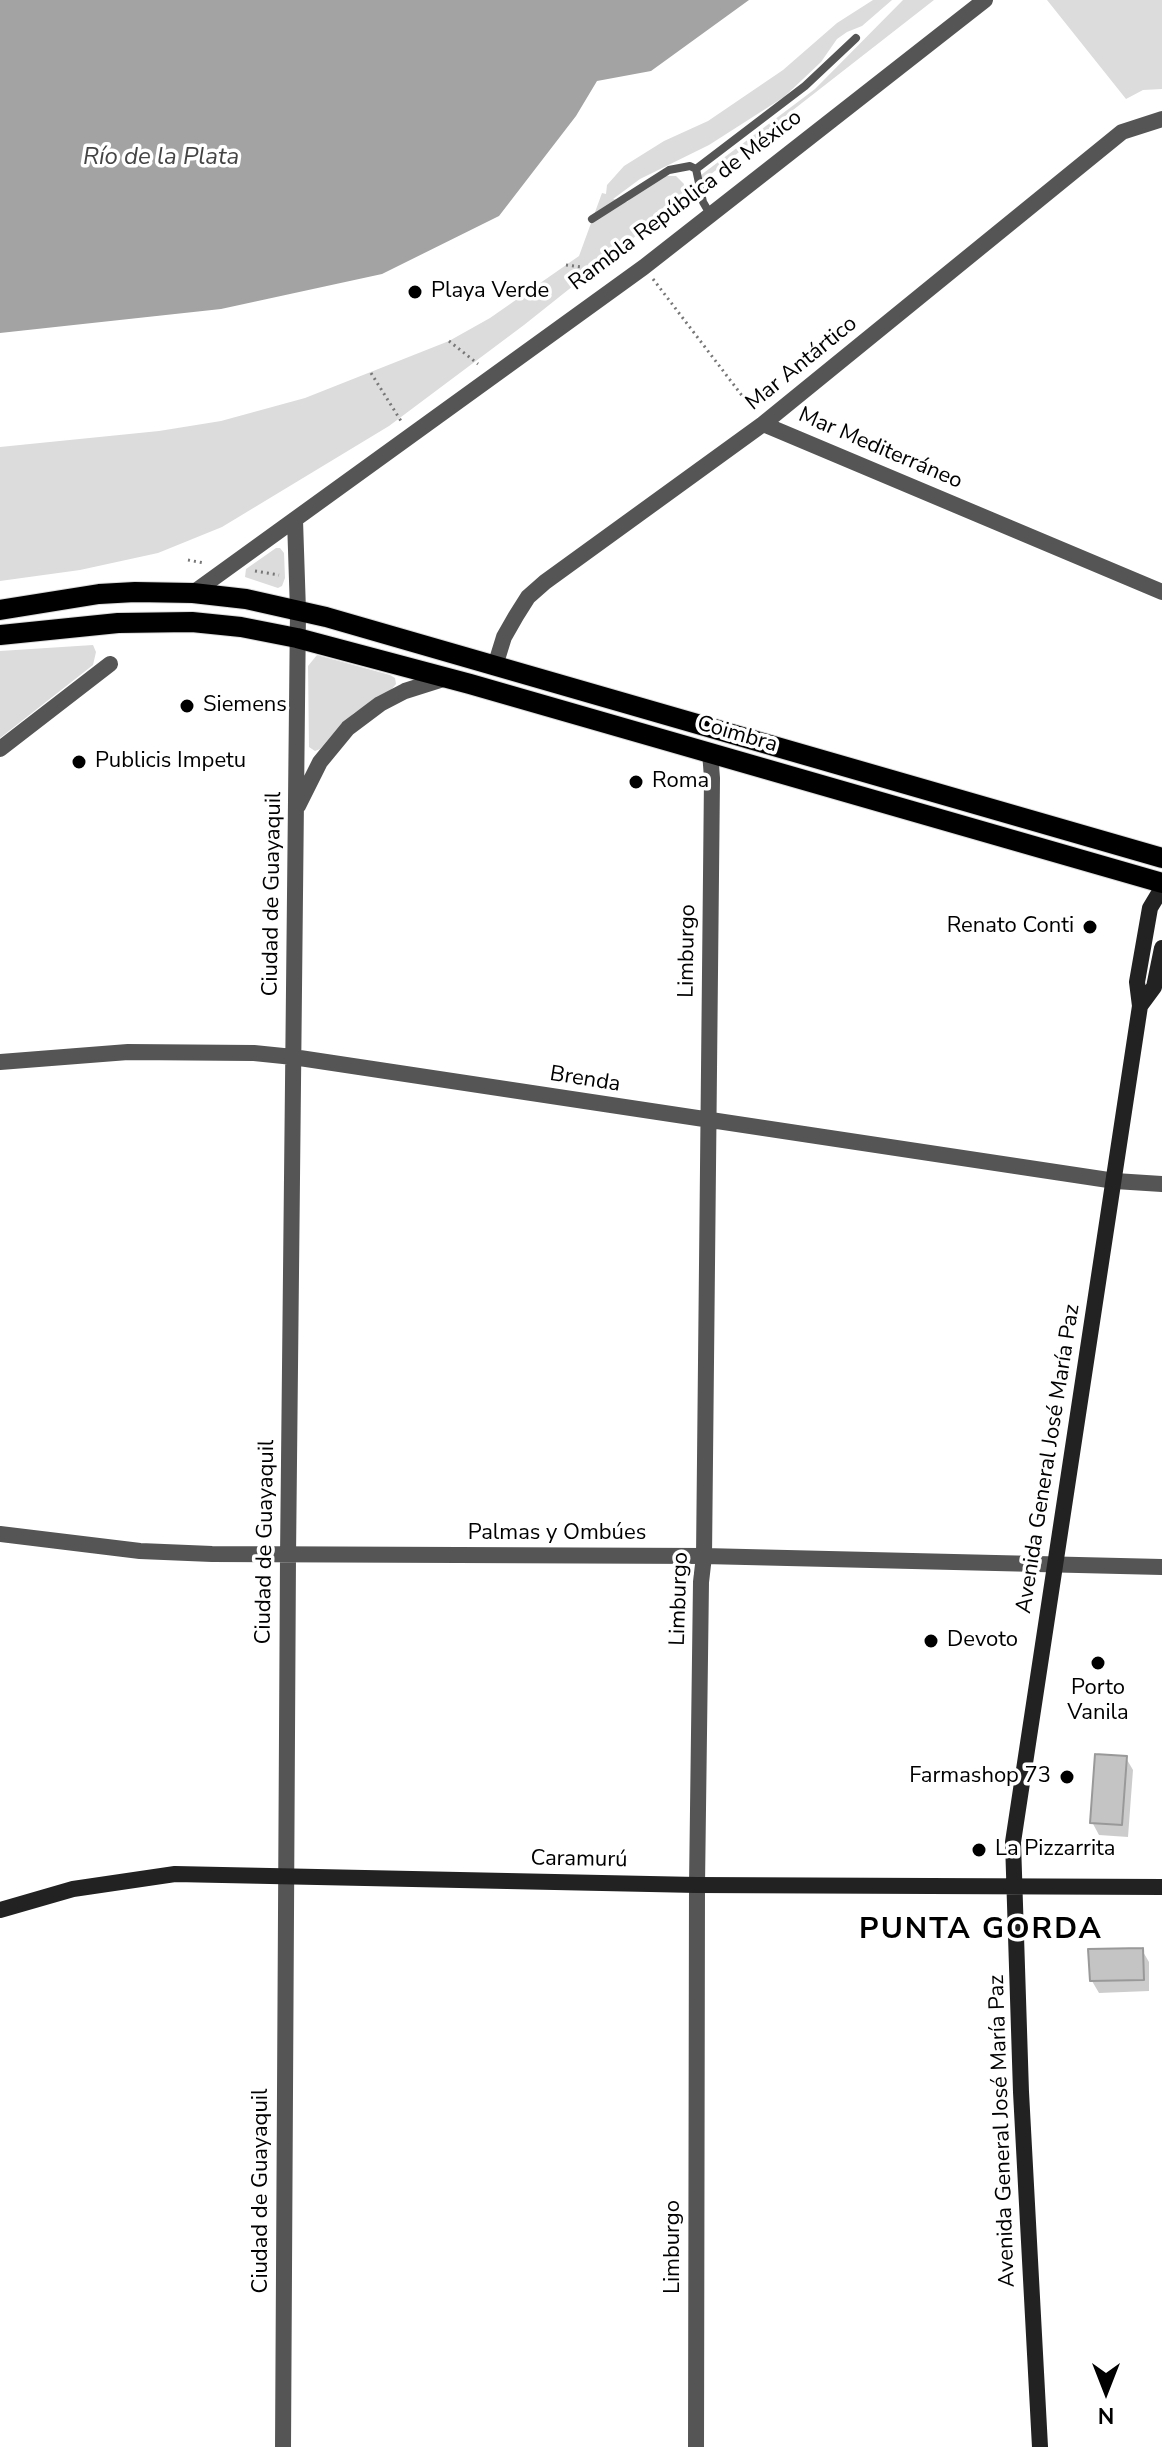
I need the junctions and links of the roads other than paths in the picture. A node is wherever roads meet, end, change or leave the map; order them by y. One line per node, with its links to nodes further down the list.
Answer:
1 (985, 0): 5 (street, Rambla República de México)
2 (856, 38): 4 (lane)
3 (1162, 119): 7 (street, Mar Antártico)
4 (696, 169): 5 (lane); 6 (lane)
5 (710, 215): 8 (street, Rambla República de México)
6 (592, 219)
7 (763, 424): 9 (street, Mar Mediterráneo); 16 (street, Mar Antártico)
8 (295, 520): 10 (street, Rambla República de México); 12 (street)
9 (1162, 592)
10 (193, 593): 11 (main road); 12 (main road, Coimbra)
11 (0, 610)
12 (298, 611): 14 (street); 16 (main road, Coimbra)
13 (0, 635): 14 (main road, Coimbra)
14 (297, 638): 17 (main road, Coimbra); 20 (street, Ciudad de Guayaquil)
15 (110, 664): 18 (street)
16 (495, 666): 21 (main road, Coimbra)
17 (446, 678): 19 (main road, Coimbra); 20 (street)
18 (0, 749)
19 (710, 752): 22 (main road, Coimbra); 27 (street, Limburgo)
20 (296, 811): 25 (street, Ciudad de Guayaquil)
21 (1162, 858)
22 (1162, 885): 24 (street, Avenida General José María Paz)
23 (1162, 948): 24 (street, Avenida General José María Paz)
24 (1140, 1006): 28 (street, Avenida General José María Paz)
25 (293, 1057): 26 (street, Brenda); 27 (street, Brenda); 31 (street, Ciudad de Guayaquil)
26 (0, 1062)
27 (707, 1121): 28 (street, Brenda); 32 (street, Limburgo)
28 (1115, 1181): 29 (street, Brenda); 33 (street, Avenida General José María Paz)
29 (1162, 1184)
30 (0, 1534): 31 (street, Palmas y Ombúes)
31 (288, 1556): 32 (street, Palmas y Ombúes); 35 (street, Ciudad de Guayaquil)
32 (704, 1556): 33 (street, Palmas y Ombúes); 36 (street, Limburgo)
33 (1054, 1566): 34 (street, Palmas y Ombúes); 37 (street, Avenida General José María Paz)
34 (1162, 1567)
35 (285, 1875): 36 (street, Caramurú); 39 (street, Caramurú); 40 (street, Ciudad de Guayaquil)
36 (697, 1885): 37 (street, Caramurú); 41 (street, Limburgo)
37 (1015, 1885): 38 (street, Caramurú); 42 (street, Avenida General José María Paz)
38 (1162, 1887)
39 (0, 1910)
40 (283, 2447)
41 (696, 2447)
42 (1040, 2447)

